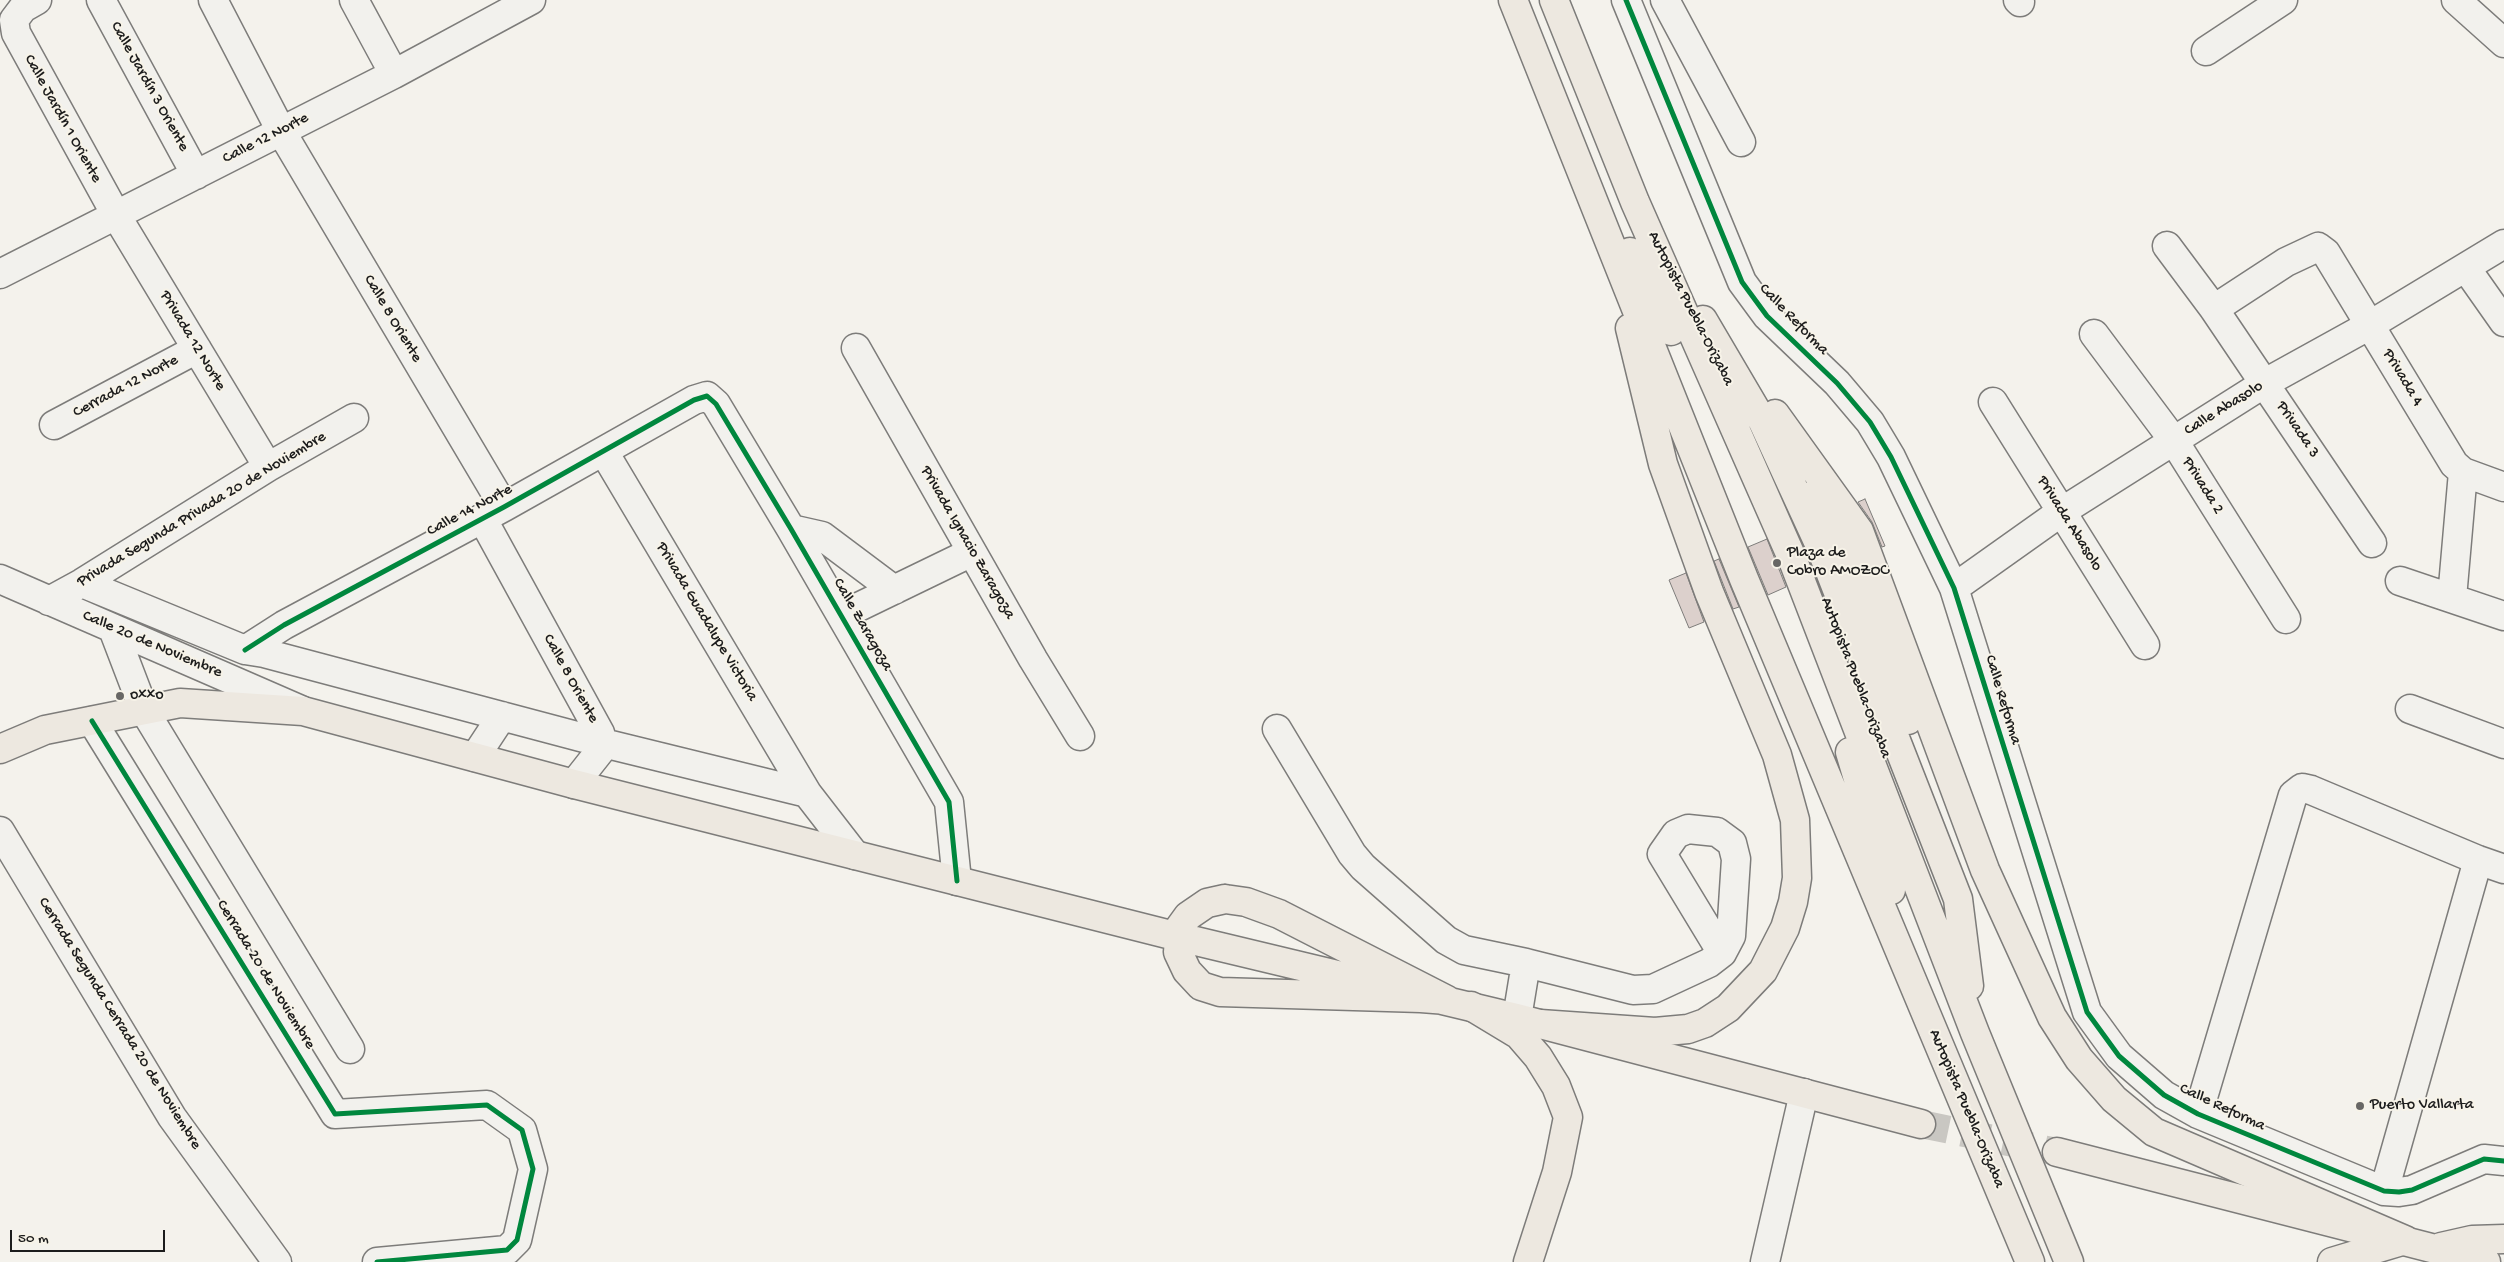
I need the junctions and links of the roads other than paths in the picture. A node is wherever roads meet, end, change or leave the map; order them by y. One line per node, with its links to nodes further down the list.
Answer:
1 (37, 0): 20 (street, Calle Jardín 1 Oriente)
2 (101, 0): 18 (street, Calle Jardín 3 Oriente)
3 (213, 0): 15 (street, Calle 8 Oriente)
4 (354, 0): 14 (street)
5 (1513, 0): 17 (main road, Autopista Puebla-Orizaba)
6 (1554, 0): 19 (main road, Autopista Puebla-Orizaba)
7 (1626, 0): 50 (street, Calle Reforma)
8 (1665, 0): 16 (street)
9 (2283, 0): 13 (street)
10 (2456, 0): 12 (street)
11 (516, 4): 14 (street, Calle 12 Norte)
12 (2504, 43)
13 (2206, 51)
14 (394, 74): 15 (street, Calle 12 Norte)
15 (281, 131): 18 (street, Calle 12 Norte); 43 (street, Calle 8 Oriente)
16 (1741, 142)
17 (1582, 168): 83 (main road, Autopista Puebla-Orizaba); 83 (main road, Autopista Puebla-Orizaba); 86 (main road)
18 (196, 175): 20 (street, Calle 12 Norte)
19 (1635, 202): 34 (main road, Autopista Puebla-Orizaba); 80 (main road, Autopista Puebla-Orizaba); 87 (main road, Autopista Puebla-Orizaba)
20 (116, 215): 24 (street, Calle 12 Norte); 30 (street, Privada 12 Norte)
21 (2504, 244): 23 (street, Calle Abasolo)
22 (2167, 246): 25 (street, Privada 3)
23 (2466, 268): 26 (street); 27 (street, Calle Abasolo)
24 (0, 274)
25 (2214, 309): 27 (street, Privada 4); 31 (street, Privada 3)
26 (2504, 322)
27 (2370, 325): 31 (street, Calle Abasolo); 40 (street, Privada 4)
28 (2094, 334): 37 (street, Privada 2)
29 (856, 348): 46 (street, Privada Ignacio Zaragoza)
30 (197, 349): 36 (street, Cerrada 12 Norte); 39 (street, Privada 12 Norte)
31 (2265, 383): 37 (street, Calle Abasolo); 45 (street, Privada 3)
32 (707, 396): 38 (street, Calle 14 Norte); 44 (street, Calle Zaragoza)
33 (1993, 402): 42 (street, Privada Abasolo)
34 (1775, 414): 80 (main road, Autopista Puebla-Orizaba); 96 (main road)
35 (354, 418): 39 (street, Privada Segunda Privada 20 de Noviembre)
36 (54, 425)
37 (2174, 441): 42 (street, Calle Abasolo); 56 (street, Privada 2)
38 (604, 452): 43 (street, Calle 14 Norte); 74 (street, Privada Guadalupe Victoria)
39 (268, 467): 49 (street, Privada Segunda Privada 20 de Noviembre)
40 (2463, 472): 41 (street, Privada 4); 52 (street)
41 (2504, 487)
42 (2061, 512): 50 (street, Calle Abasolo); 59 (street, Privada Abasolo)
43 (493, 513): 60 (street, Calle 14 Norte); 69 (street, Calle 8 Oriente)
44 (791, 529): 51 (street); 54 (street, Calle Zaragoza)
45 (2372, 543)
46 (972, 552): 51 (street); 68 (street, Privada Ignacio Zaragoza)
47 (0, 579): 53 (street, Calle 20 de Noviembre)
48 (2400, 581): 52 (street)
49 (82, 583): 53 (street, Privada Segunda Privada 20 de Noviembre); 58 (street)
50 (1954, 588): 90 (street, Calle Reforma)
51 (894, 590): 54 (street)
52 (2452, 598): 55 (street)
53 (49, 601): 57 (street, Calle 20 de Noviembre)
54 (842, 615): 79 (street, Calle Zaragoza)
55 (2504, 616)
56 (2286, 619)
57 (113, 628): 61 (street, Calle 20 de Noviembre); 63 (street)
58 (213, 637): 60 (street); 61 (street)
59 (2145, 645)
60 (245, 650): 65 (street)
61 (180, 657): 64 (street, Calle 20 de Noviembre)
62 (2410, 709): 70 (street)
63 (144, 710): 64 (main road); 66 (main road); 88 (street)
64 (303, 711): 72 (main road)
65 (502, 716): 69 (street); 72 (street)
66 (92, 720): 71 (main road); 99 (street, Cerrada 20 de Noviembre)
67 (1277, 729): 84 (street)
68 (1080, 736)
69 (604, 743): 73 (street, Calle 8 Oriente); 74 (street)
70 (2504, 744)
71 (0, 749)
72 (475, 758): 73 (main road)
73 (574, 784): 76 (main road)
74 (807, 792): 76 (street, Privada Guadalupe Victoria)
75 (0, 831): 98 (street, Cerrada Segunda Cerrada 20 de Noviembre)
76 (856, 855): 79 (main road)
77 (2478, 860): 78 (street); 90 (street); 94 (street)
78 (2504, 869)
79 (957, 881): 81 (main road)
80 (1958, 898): 87 (main road, Autopista Puebla-Orizaba)
81 (1178, 937): 85 (main road); 85 (main road); 85 (main road)
82 (1722, 953): 84 (street)
83 (1902, 957): 102 (main road, Autopista Puebla-Orizaba)
84 (1526, 964): 86 (street)
85 (1459, 1003): 86 (main road); 100 (main road)
86 (1529, 1021): 89 (main road)
87 (1975, 1033): 103 (main road, Autopista Puebla-Orizaba)
88 (350, 1049)
89 (1804, 1093): 91 (main road); 101 (street)
90 (2198, 1114): 94 (street, Calle Reforma)
91 (1921, 1124)
92 (2057, 1152): 96 (main road)
93 (2504, 1161): 94 (street, Calle Reforma)
94 (2384, 1191)
95 (2504, 1239): 97 (main road)
96 (2405, 1240): 97 (main road); 104 (main road)
97 (2443, 1255): 105 (main road)
98 (277, 1262)
99 (377, 1262)
100 (1528, 1262)
101 (1765, 1262)
102 (2030, 1262)
103 (2069, 1262)
104 (2332, 1262)
105 (2486, 1262)

